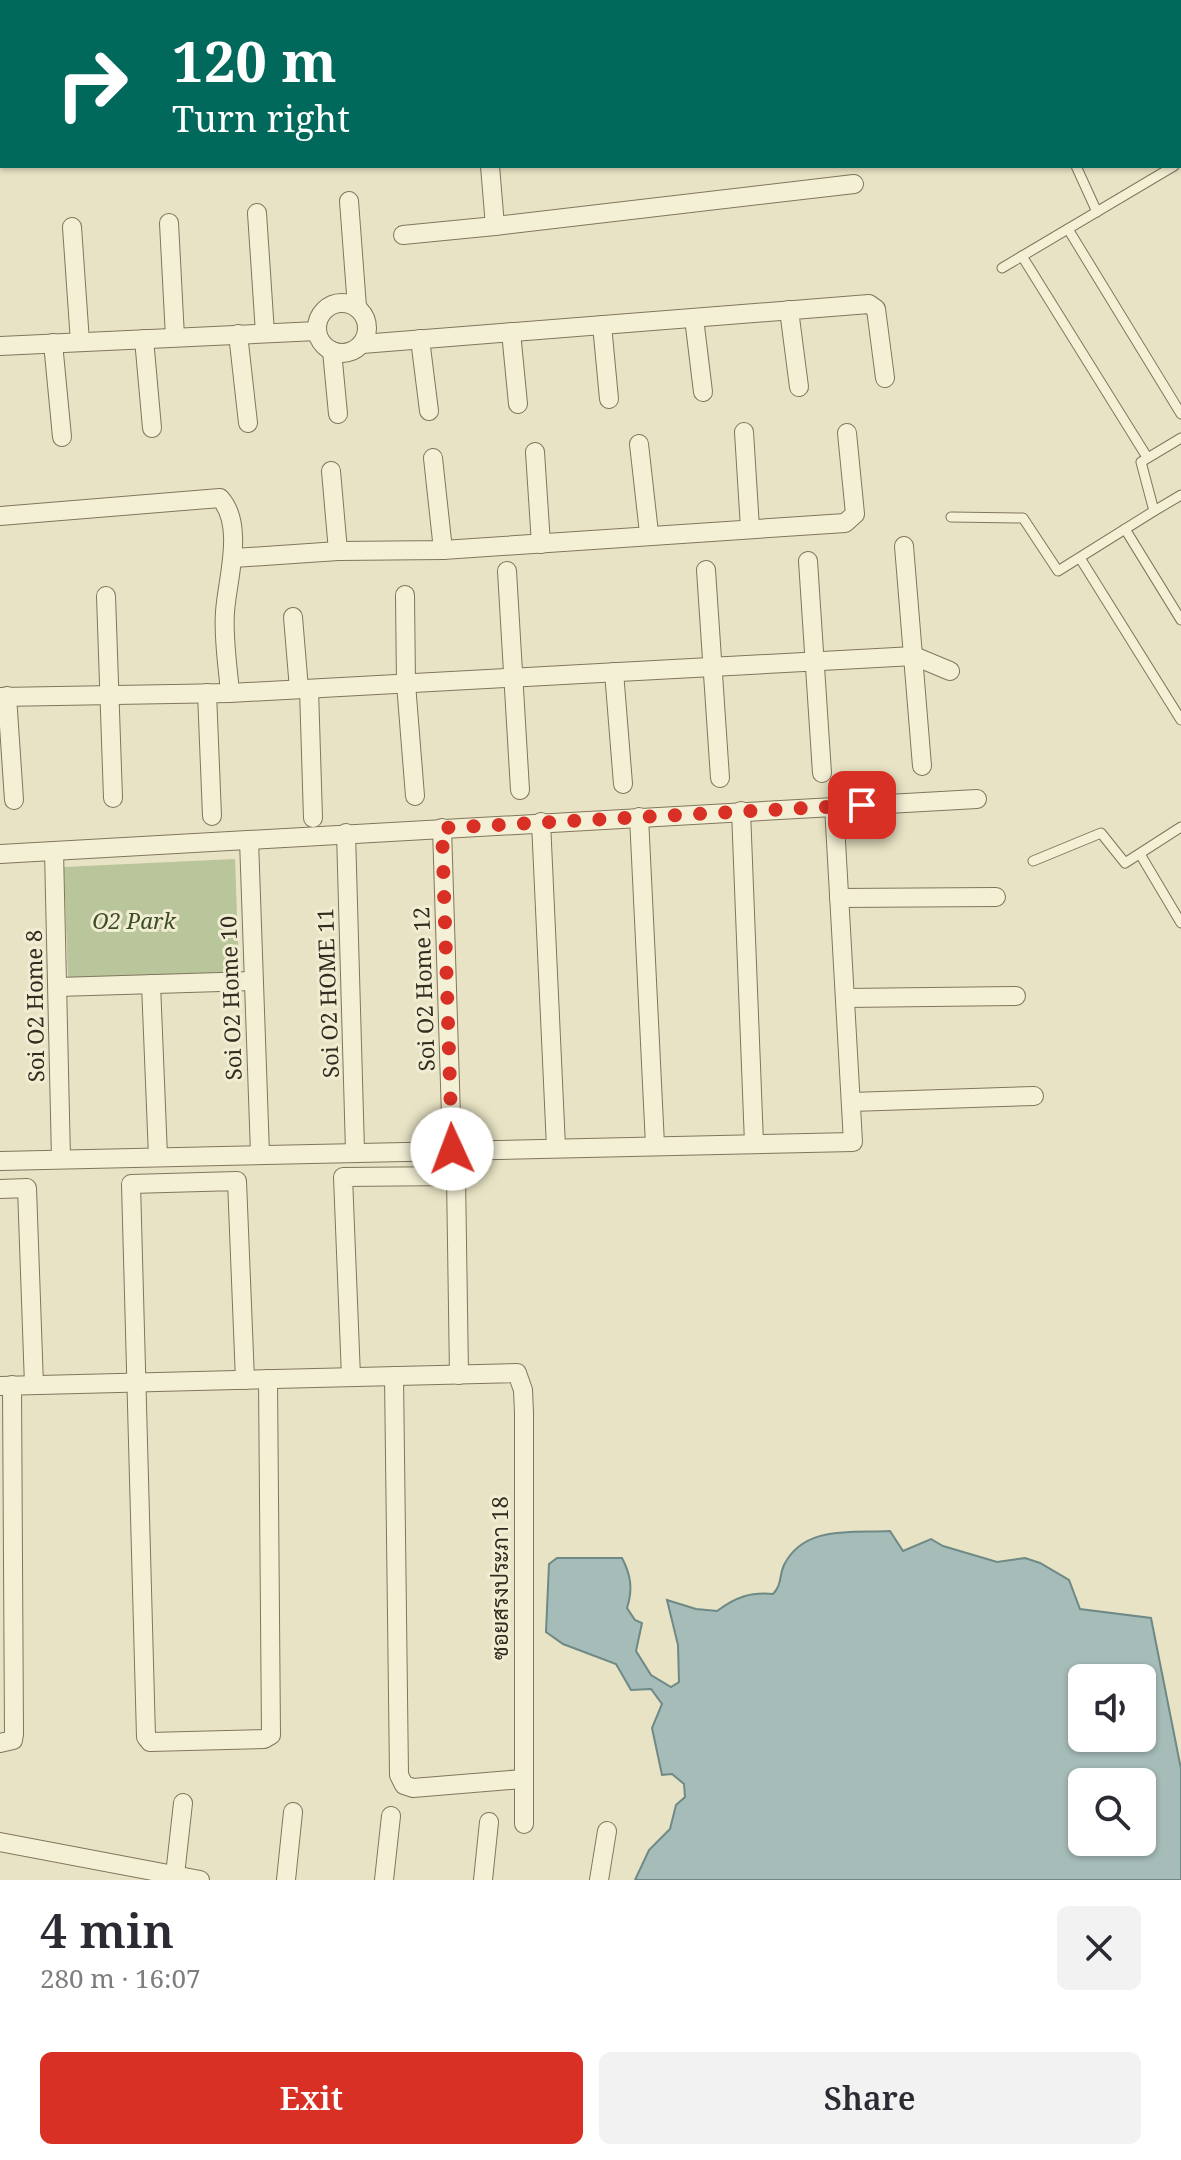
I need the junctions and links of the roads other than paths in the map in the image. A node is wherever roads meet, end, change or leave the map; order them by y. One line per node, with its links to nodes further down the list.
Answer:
1 (490, 168): 9 (street)
2 (1076, 168): 6 (lane)
3 (1171, 168): 6 (lane)
4 (854, 184): 9 (street)
5 (349, 201): 15 (street)
6 (1097, 212): 11 (lane)
7 (257, 213): 21 (street)
8 (169, 223): 23 (street)
9 (495, 226): 12 (street)
10 (72, 227): 26 (street)
11 (1068, 229): 13 (lane); 38 (lane)
12 (403, 235)
13 (1022, 256): 14 (lane); 47 (lane)
14 (1002, 268)
15 (357, 307): 19 (street); 28 (street)
16 (789, 310): 17 (street); 31 (street); 32 (street)
17 (694, 318): 18 (street); 33 (street)
18 (602, 325): 20 (street); 34 (street)
19 (317, 331): 21 (street); 30 (street)
20 (511, 332): 25 (street); 35 (street)
21 (265, 333): 22 (street)
22 (238, 334): 23 (street); 39 (street)
23 (175, 337): 24 (street)
24 (144, 339): 26 (street); 40 (street)
25 (420, 339): 28 (street); 36 (street)
26 (80, 342): 27 (street)
27 (53, 343): 29 (street); 43 (street)
28 (362, 344): 30 (street)
29 (0, 346)
30 (332, 351): 37 (street)
31 (885, 378)
32 (799, 387)
33 (703, 392)
34 (609, 399)
35 (518, 404)
36 (429, 411)
37 (338, 414)
38 (1181, 414)
39 (248, 423)
40 (152, 428)
41 (744, 432): 54 (street)
42 (847, 433): 54 (street)
43 (62, 437)
44 (1181, 438): 47 (lane)
45 (639, 444): 56 (street)
46 (535, 452): 57 (street)
47 (1147, 457): 51 (lane)
48 (433, 458): 59 (street)
49 (331, 471): 60 (street)
50 (1181, 495): 51 (lane)
51 (1154, 511): 55 (lane)
52 (0, 516): 61 (street)
53 (951, 517): 62 (lane)
54 (750, 528): 56 (street)
55 (1125, 529): 62 (lane); 69 (lane)
56 (649, 533): 57 (street)
57 (541, 544): 59 (street)
58 (904, 546): 70 (street)
59 (443, 550): 60 (street)
60 (338, 551): 61 (street)
61 (234, 558): 79 (street)
62 (1080, 558): 82 (lane)
63 (808, 561): 71 (street)
64 (706, 570): 72 (street)
65 (507, 571): 75 (street)
66 (405, 595): 76 (street)
67 (106, 596): 80 (street)
68 (293, 617): 77 (street)
69 (1181, 620)
70 (914, 656): 71 (street); 73 (street); 83 (street)
71 (813, 661): 72 (street); 84 (street)
72 (711, 667): 74 (street); 85 (street)
73 (950, 671)
74 (614, 672): 75 (street); 86 (street)
75 (511, 678): 76 (street); 87 (street)
76 (406, 684): 77 (street); 88 (street)
77 (304, 689): 79 (street); 96 (street)
78 (207, 693): 79 (street); 80 (street); 94 (street)
79 (230, 693)
80 (111, 694): 81 (street); 89 (street)
81 (4, 697): 91 (street)
82 (1181, 720)
83 (922, 766)
84 (822, 773)
85 (720, 778)
86 (623, 784)
87 (520, 790)
88 (415, 796)
89 (113, 798)
90 (977, 799): 92 (street)
91 (14, 800)
92 (834, 806): 93 (street); 107 (street)
93 (741, 811): 95 (street); 116 (street)
94 (212, 816)
95 (639, 817): 97 (street); 117 (street)
96 (313, 818)
97 (541, 822): 99 (street); 118 (street)
98 (1181, 827): 104 (lane)
99 (442, 828): 100 (street); 119 (street, Soi O2 Home 12)
100 (346, 833): 101 (street); 120 (street, Soi O2 HOME 11)
101 (249, 840): 102 (street); 109 (street, Soi O2 Home 10)
102 (54, 851): 103 (street); 111 (street, Soi O2 Home 8)
103 (0, 854)
104 (1140, 854): 105 (lane); 108 (lane)
105 (1033, 861)
106 (996, 897): 107 (street)
107 (839, 898): 113 (street)
108 (1181, 923)
109 (253, 981): 110 (street); 121 (street, Soi O2 Home 10)
110 (151, 984): 111 (street); 122 (street)
111 (58, 987): 123 (street, Soi O2 Home 8)
112 (1016, 996): 113 (street)
113 (845, 998): 115 (street)
114 (1034, 1096): 115 (street)
115 (851, 1102): 116 (street)
116 (754, 1143): 117 (street)
117 (655, 1145): 118 (street)
118 (556, 1147): 119 (street)
119 (452, 1149): 120 (street)
120 (355, 1151): 121 (street)
121 (260, 1154): 122 (street)
122 (158, 1156): 123 (street)
123 (61, 1159): 124 (street)
124 (0, 1161)
125 (0, 1189): 133 (street)
126 (459, 1375): 127 (street); 128 (street); 135 (street, ซอยสรงประภา 18)
127 (394, 1376): 128 (street); 135 (street)
128 (351, 1377): 129 (street)
129 (268, 1379): 130 (street); 131 (street)
130 (245, 1380): 131 (street); 131 (street)
131 (139, 1382): 133 (street)
132 (6, 1385): 133 (street); 134 (street)
133 (34, 1385)
134 (0, 1743)
135 (522, 1779): 140 (street, ซอยสรงประภา 18)
136 (183, 1803): 143 (street)
137 (293, 1812): 145 (street)
138 (391, 1816): 146 (street)
139 (489, 1822): 147 (street)
140 (524, 1824)
141 (607, 1831): 148 (street)
142 (0, 1842): 143 (street)
143 (175, 1875): 144 (street)
144 (200, 1880)
145 (286, 1880)
146 (384, 1880)
147 (483, 1880)
148 (599, 1880)

